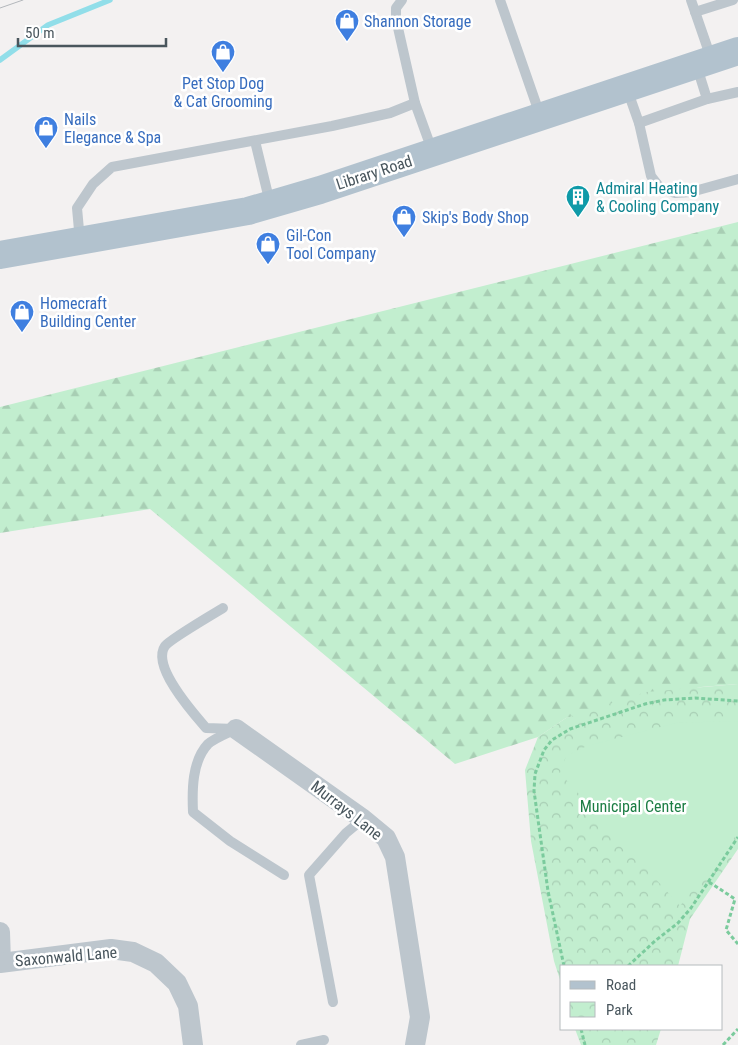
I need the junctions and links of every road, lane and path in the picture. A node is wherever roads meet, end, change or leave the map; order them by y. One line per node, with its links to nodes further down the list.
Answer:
1 (402, 0): 11 (lane)
2 (500, 0): 12 (lane)
3 (691, 0): 5 (lane)
4 (733, 0): 5 (lane)
5 (695, 12): 7 (lane)
6 (738, 51): 7 (main road, Library Road)
7 (704, 63): 8 (main road, Library Road); 10 (lane)
8 (627, 88): 12 (main road, Library Road); 13 (lane)
9 (738, 92): 10 (lane)
10 (707, 99): 13 (lane)
11 (415, 103): 14 (lane); 15 (lane)
12 (541, 117): 15 (main road, Library Road)
13 (639, 123): 16 (lane)
14 (255, 141): 17 (lane); 18 (lane)
15 (433, 153): 17 (main road, Library Road)
16 (738, 179)
17 (271, 205): 18 (main road, Library Road)
18 (80, 242): 19 (main road, Library Road)
19 (0, 255)
20 (223, 608): 22 (lane)
21 (738, 702): 30 (path)
22 (236, 729): 23 (street, Murrays Lane); 25 (lane)
23 (363, 819): 32 (lane); 38 (street, Murrays Lane)
24 (738, 837): 26 (path)
25 (284, 875)
26 (709, 882): 28 (path); 31 (path)
27 (0, 932): 29 (street)
28 (738, 944)
29 (0, 962): 36 (street, Saxonwald Lane)
30 (564, 965)
31 (629, 965)
32 (333, 1002)
33 (738, 1029): 40 (path)
34 (581, 1030): 39 (path)
35 (324, 1040): 37 (lane)
36 (188, 1042)
37 (301, 1045)
38 (415, 1045)
39 (585, 1045)
40 (723, 1045)

